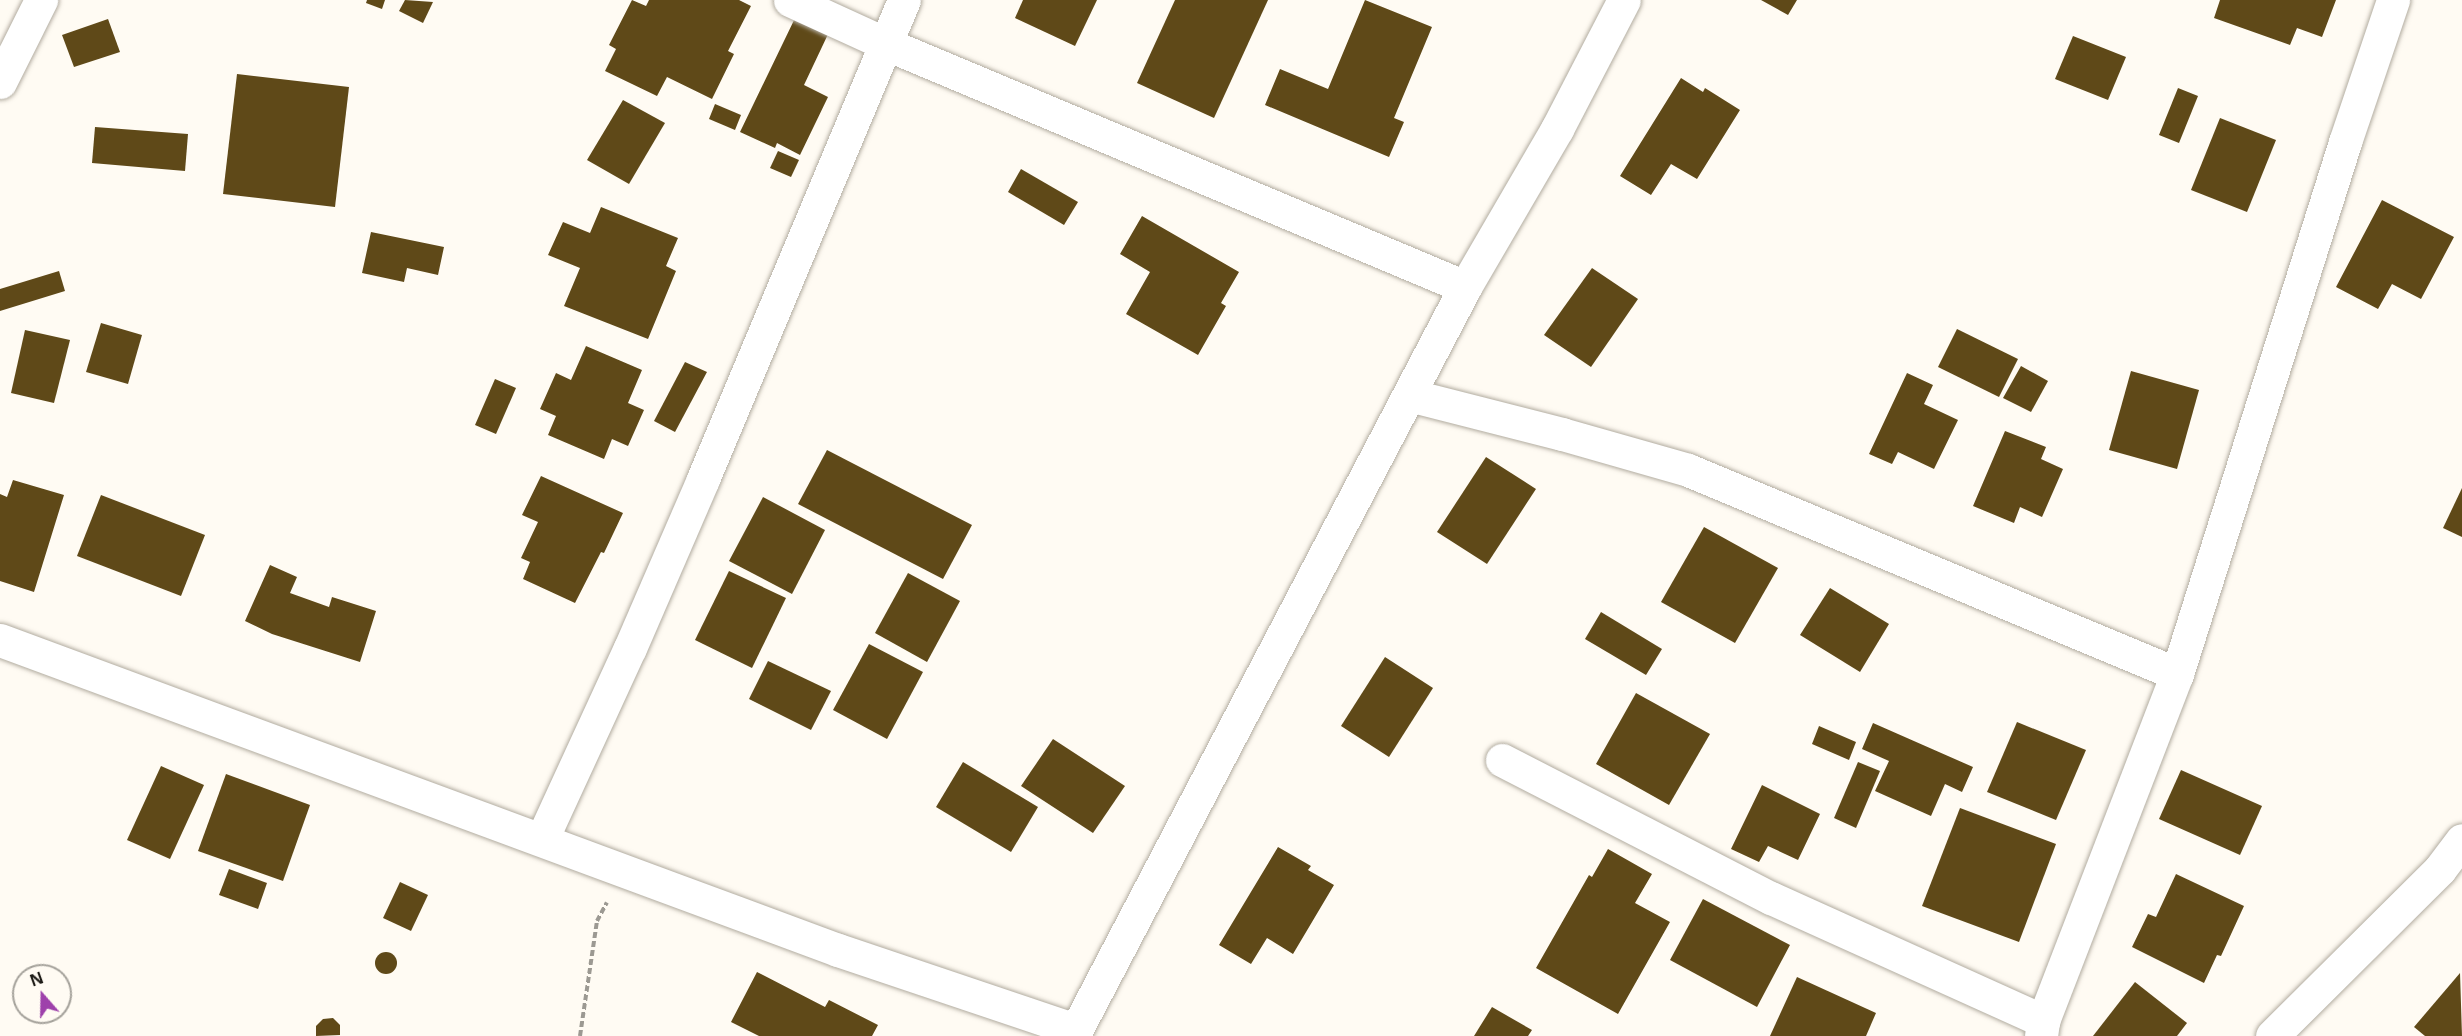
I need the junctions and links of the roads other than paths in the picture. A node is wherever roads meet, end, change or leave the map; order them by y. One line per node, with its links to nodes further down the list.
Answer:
1 (41, 0): 7 (street)
2 (790, 0): 6 (street)
3 (904, 0): 6 (street)
4 (1624, 0): 8 (street)
5 (2393, 0): 11 (street)
6 (885, 43): 8 (street); 13 (street)
7 (0, 82)
8 (1465, 287): 9 (street)
9 (1409, 395): 11 (street); 16 (street)
10 (0, 640): 13 (street)
11 (2177, 674): 15 (street)
12 (1502, 760): 15 (street)
13 (542, 839): 16 (street)
14 (2462, 840): 17 (street)
15 (2042, 1029)
16 (1074, 1033)
17 (2272, 1036)

